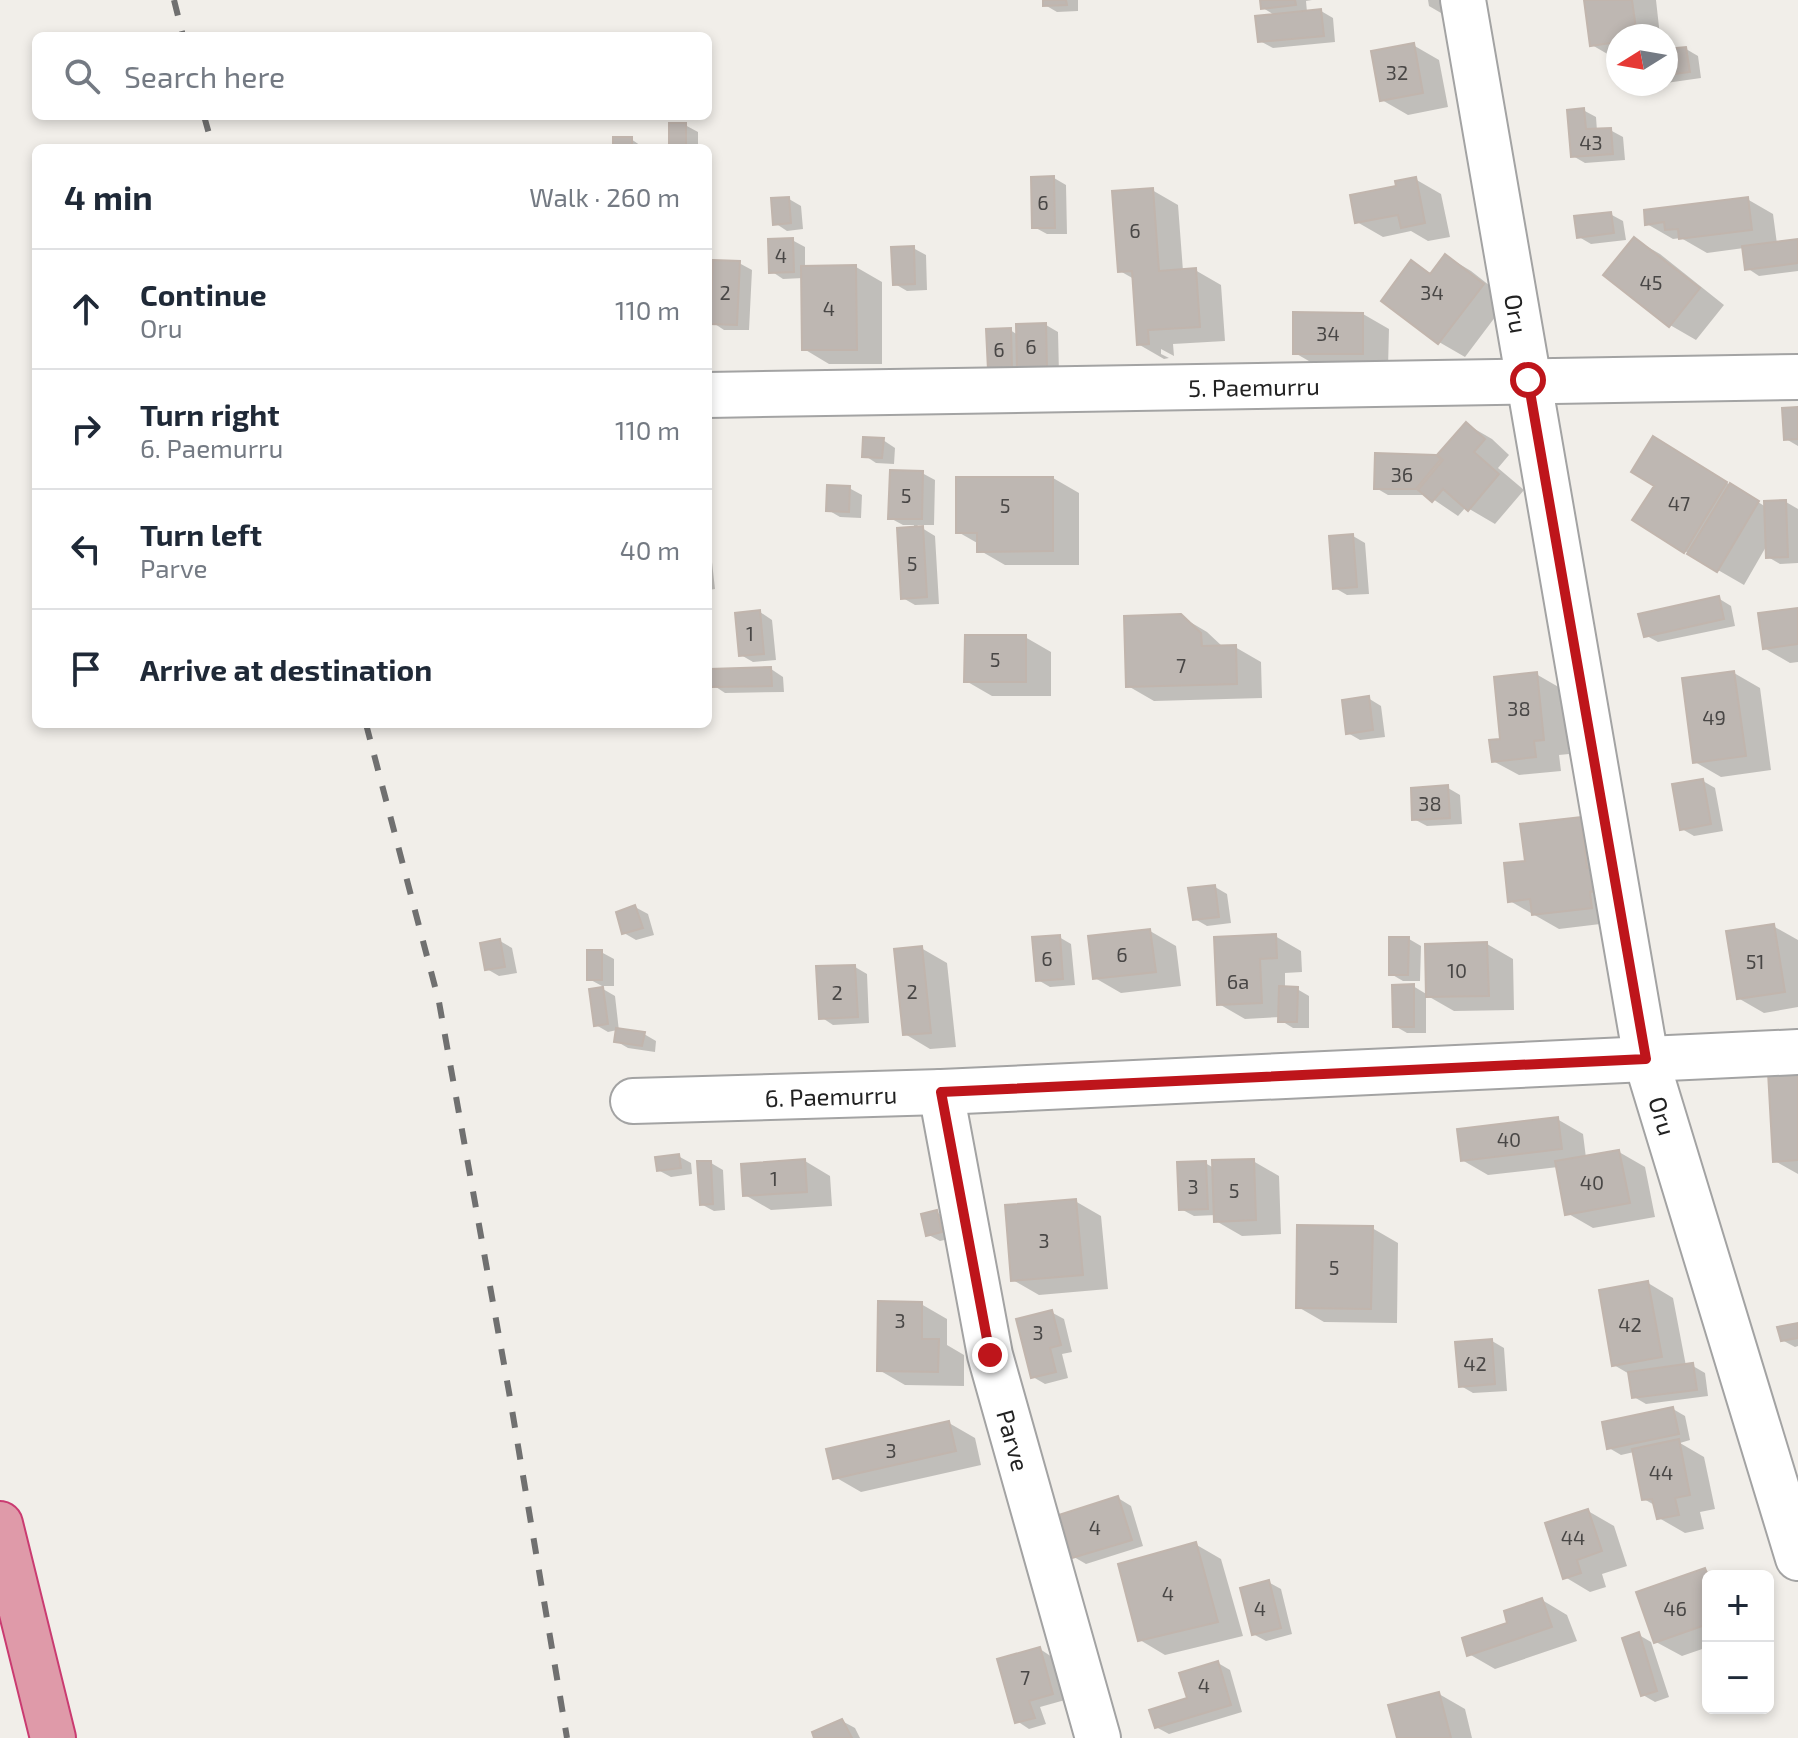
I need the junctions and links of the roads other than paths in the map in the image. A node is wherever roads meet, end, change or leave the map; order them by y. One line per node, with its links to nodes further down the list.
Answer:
1 (1463, 0): 3 (street, Oru)
2 (1798, 377): 3 (street, 5. Paemurru)
3 (1528, 380): 4 (street, 5. Paemurru); 6 (street, Oru)
4 (712, 395)
5 (1798, 1052): 6 (street, 6. Paemurru)
6 (1646, 1059): 7 (street, 6. Paemurru); 10 (street, Oru)
7 (941, 1092): 8 (street, 6. Paemurru); 12 (street, Parve)
8 (633, 1101)
9 (0, 1524): 11 (highway)
10 (1798, 1558)
11 (53, 1738)
12 (1098, 1738)

